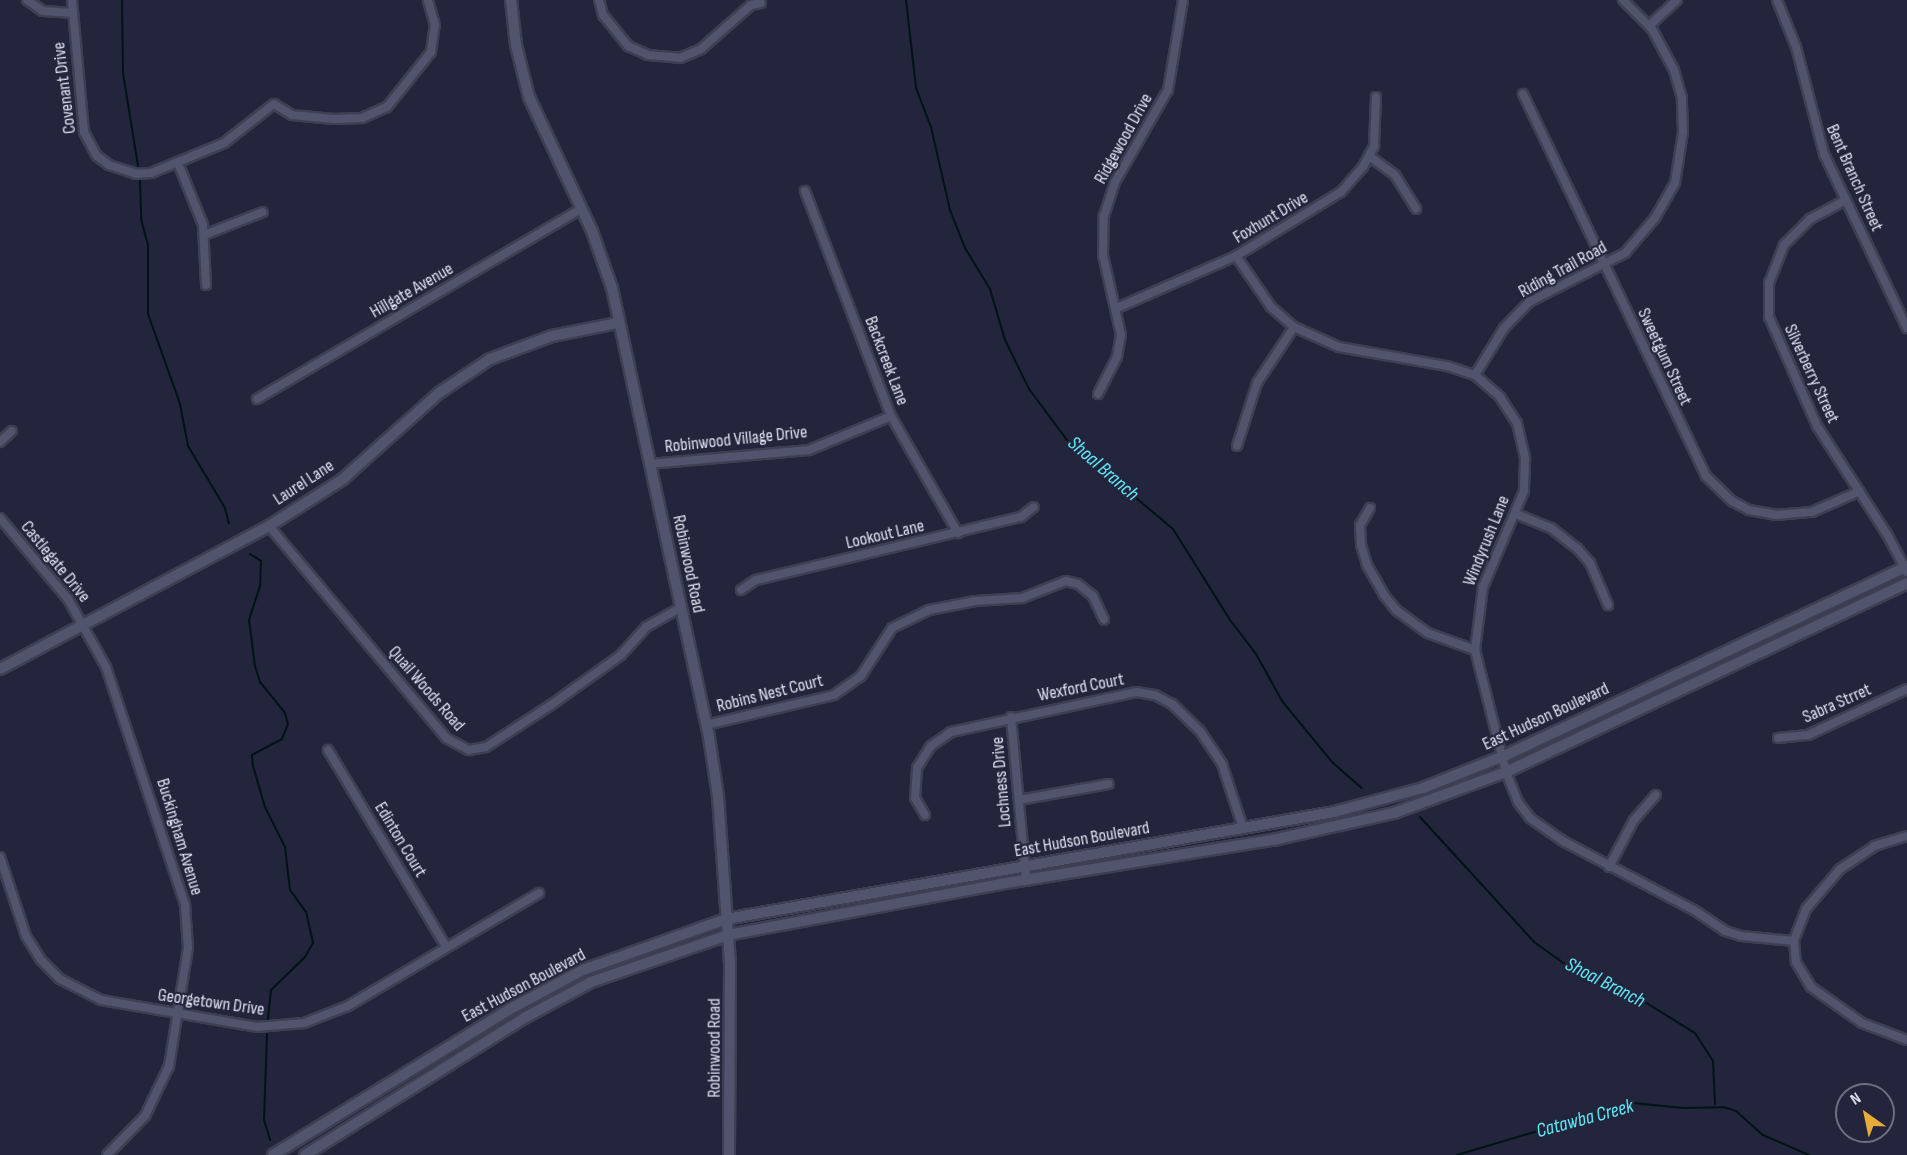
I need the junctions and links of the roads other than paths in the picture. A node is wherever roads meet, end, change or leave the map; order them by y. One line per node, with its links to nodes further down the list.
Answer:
1 (27, 0): 11 (street)
2 (72, 0): 11 (street, Covenant Drive)
3 (428, 0): 16 (street, Covenant Drive)
4 (511, 0): 19 (main road, Robinwood Road)
5 (599, 0): 10 (street)
6 (1183, 0): 26 (street, Ridgewood Drive)
7 (1623, 0): 12 (street, Riding Trail Road)
8 (1677, 0): 12 (street)
9 (1777, 0): 18 (street, Bent Branch Street)
10 (761, 3)
11 (73, 13): 16 (street, Covenant Drive)
12 (1649, 26): 24 (street, Riding Trail Road)
13 (1523, 94): 24 (street, Sweetgum Street)
14 (1376, 97): 15 (street, Foxhunt Drive)
15 (1369, 156): 20 (street); 23 (street, Foxhunt Drive)
16 (178, 163): 22 (street)
17 (805, 191): 33 (street, Backcreek Lane)
18 (1846, 200): 29 (street, Bent Branch Street); 38 (street, Silverberry Street)
19 (582, 208): 27 (main road, Robinwood Road); 32 (street, Hillgate Avenue)
20 (1416, 209)
21 (263, 212): 22 (street)
22 (204, 234): 25 (street)
23 (1236, 256): 26 (street, Foxhunt Drive); 28 (street, Windyrush Lane)
24 (1605, 266): 30 (street, Riding Trail Road); 38 (street, Sweetgum Street)
25 (206, 285)
26 (1117, 308): 31 (street, Ridgewood Drive)
27 (617, 322): 37 (main road, Robinwood Road); 43 (main road, Laurel Lane)
28 (1294, 327): 30 (street, Windyrush Lane); 36 (street)
29 (1907, 328)
30 (1475, 375): 41 (street, Windyrush Lane)
31 (1098, 394)
32 (257, 399)
33 (891, 416): 37 (street, Robinwood Village Drive); 44 (street, Backcreek Lane)
34 (12, 431): 35 (street)
35 (0, 442)
36 (1237, 446)
37 (650, 464): 49 (main road, Robinwood Road)
38 (1860, 491): 45 (street, Silverberry Street)
39 (1034, 507): 44 (street, Lookout Lane)
40 (1370, 508): 52 (street)
41 (1516, 514): 48 (street); 52 (street, Windyrush Lane)
42 (0, 518): 51 (street, Castlegate Drive)
43 (269, 526): 49 (street, Quail Woods Road); 51 (main road, Laurel Lane)
44 (958, 533): 47 (street, Lookout Lane)
45 (1906, 569): 59 (main road, East Hudson Boulevard)
46 (1907, 584): 60 (main road, East Hudson Boulevard)
47 (741, 590)
48 (1608, 605)
49 (680, 608): 56 (main road, Robinwood Road)
50 (1104, 620): 56 (street, Robins Nest Court)
51 (86, 624): 53 (main road, Laurel Lane); 77 (street, Buckingham Avenue)
52 (1475, 650): 59 (street, Windyrush Lane)
53 (0, 669)
54 (1907, 689): 57 (street, Sabra Strret)
55 (1011, 717): 63 (street, Lochness Drive); 64 (street, Wexford Court); 65 (street, Wexford Court)
56 (706, 725): 73 (main road, Robinwood Road)
57 (1778, 738)
58 (328, 750): 76 (street, Edinton Court)
59 (1504, 756): 60 (street, Windyrush Lane); 65 (main road, East Hudson Boulevard)
60 (1506, 772): 67 (main road, East Hudson Boulevard); 70 (street, Windyrush Lane)
61 (1109, 784): 63 (street)
62 (1656, 795): 70 (street)
63 (1019, 800): 69 (street, Lochness Drive)
64 (925, 815)
65 (1243, 828): 67 (main road); 69 (main road, East Hudson Boulevard)
66 (1907, 836): 75 (street)
67 (1242, 845): 71 (main road, East Hudson Boulevard)
68 (0, 857): 77 (street, Georgetown Drive)
69 (1024, 867): 71 (street, Lochness Drive); 73 (main road, East Hudson Boulevard)
70 (1609, 867): 75 (street, Windyrush Lane)
71 (1026, 880): 74 (main road, East Hudson Boulevard)
72 (539, 892): 76 (street, Georgetown Drive)
73 (726, 919): 74 (main road, Robinwood Road); 80 (main road, East Hudson Boulevard)
74 (728, 935): 81 (main road, East Hudson Boulevard); 82 (main road, Robinwood Road)
75 (1794, 941): 78 (street)
76 (446, 946): 77 (street, Georgetown Drive)
77 (179, 1016): 79 (street, Buckingham Avenue)
78 (1907, 1040)
79 (107, 1155)
80 (273, 1155)
81 (305, 1155)
82 (729, 1155)

